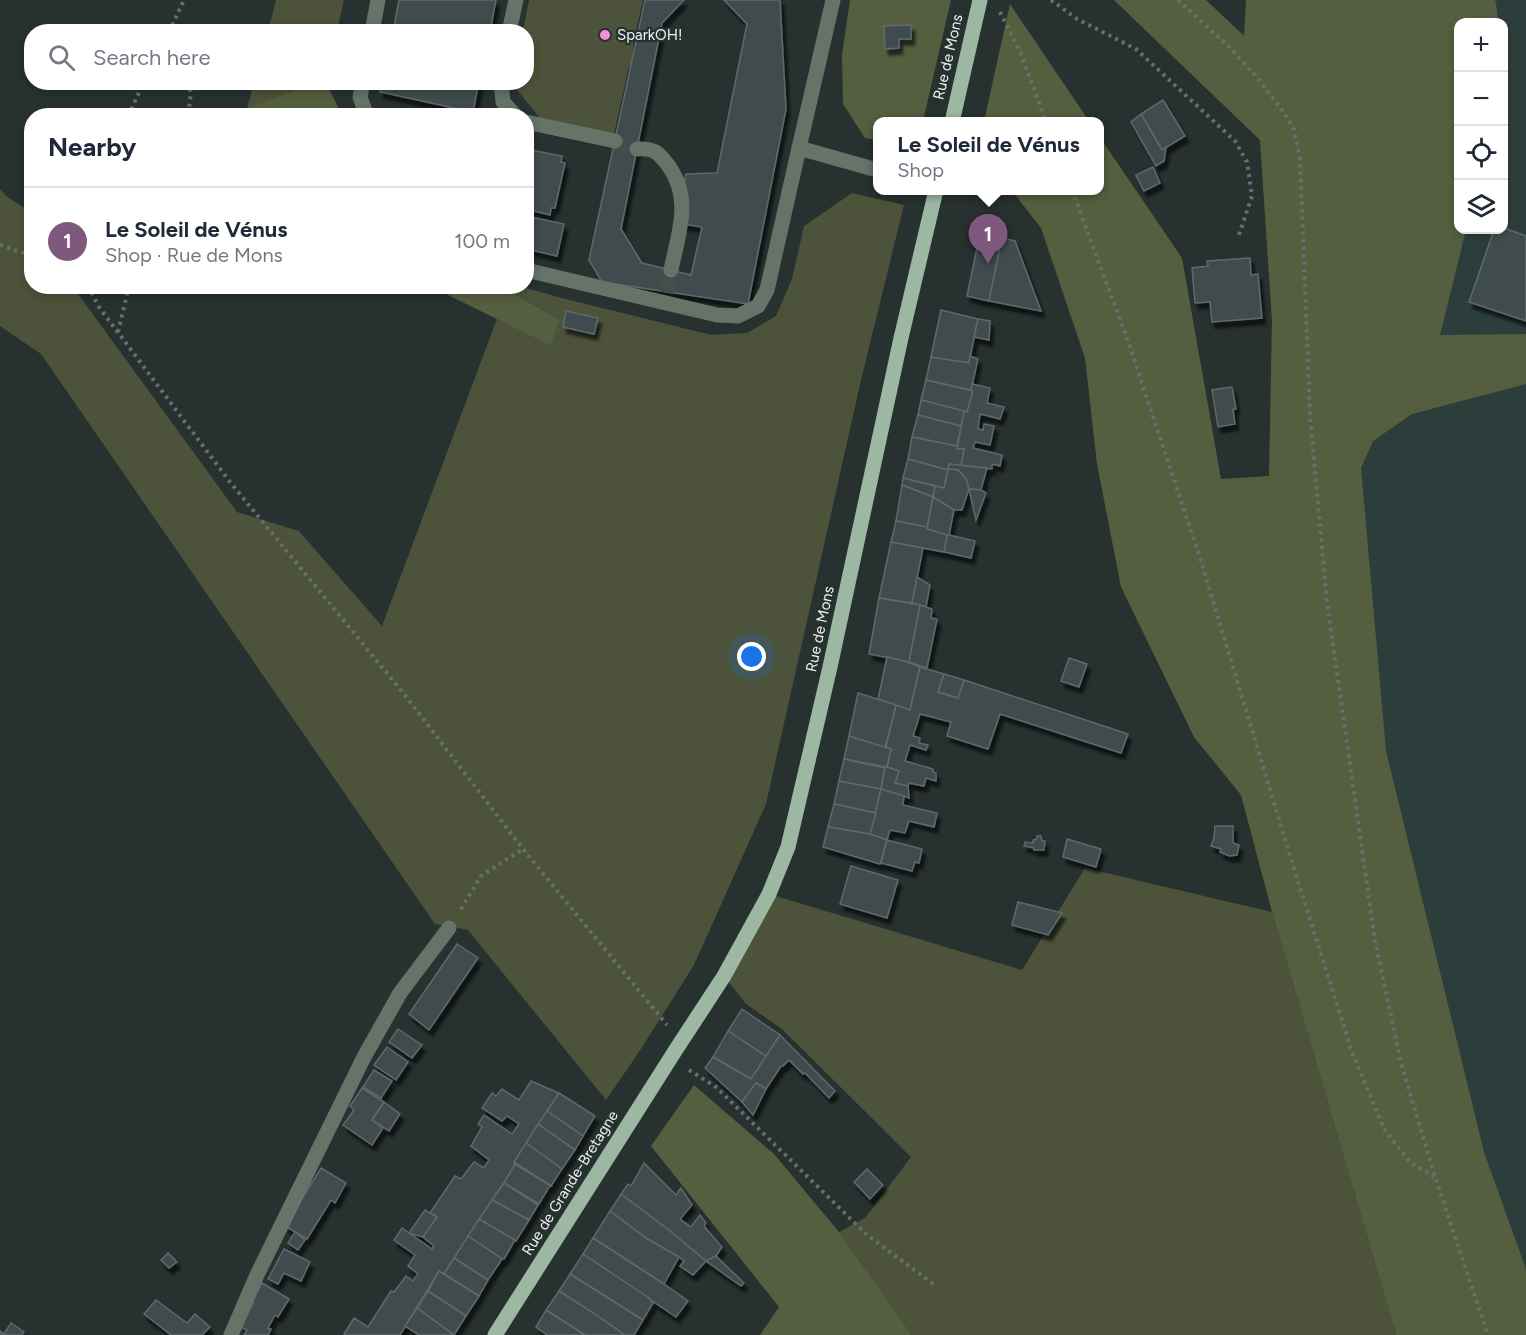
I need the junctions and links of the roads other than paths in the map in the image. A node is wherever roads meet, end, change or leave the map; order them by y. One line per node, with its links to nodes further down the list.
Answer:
1 (378, 0): 5 (street)
2 (516, 0): 6 (street)
3 (833, 0): 14 (street)
4 (980, 0): 11 (main road, Rue de Mons)
5 (374, 24)
6 (511, 24)
7 (362, 90): 9 (street)
8 (502, 90): 10 (street)
9 (364, 108)
10 (509, 108)
11 (953, 117)
12 (534, 124): 13 (street)
13 (615, 141)
14 (799, 148): 16 (street); 19 (street)
15 (637, 149): 18 (street)
16 (873, 169)
17 (935, 195): 21 (main road, Rue de Mons)
18 (671, 270)
19 (534, 272)
20 (449, 928): 22 (street)
21 (676, 1050): 23 (main road, Rue de Grande-Bretagne)
22 (231, 1335)
23 (495, 1335)

